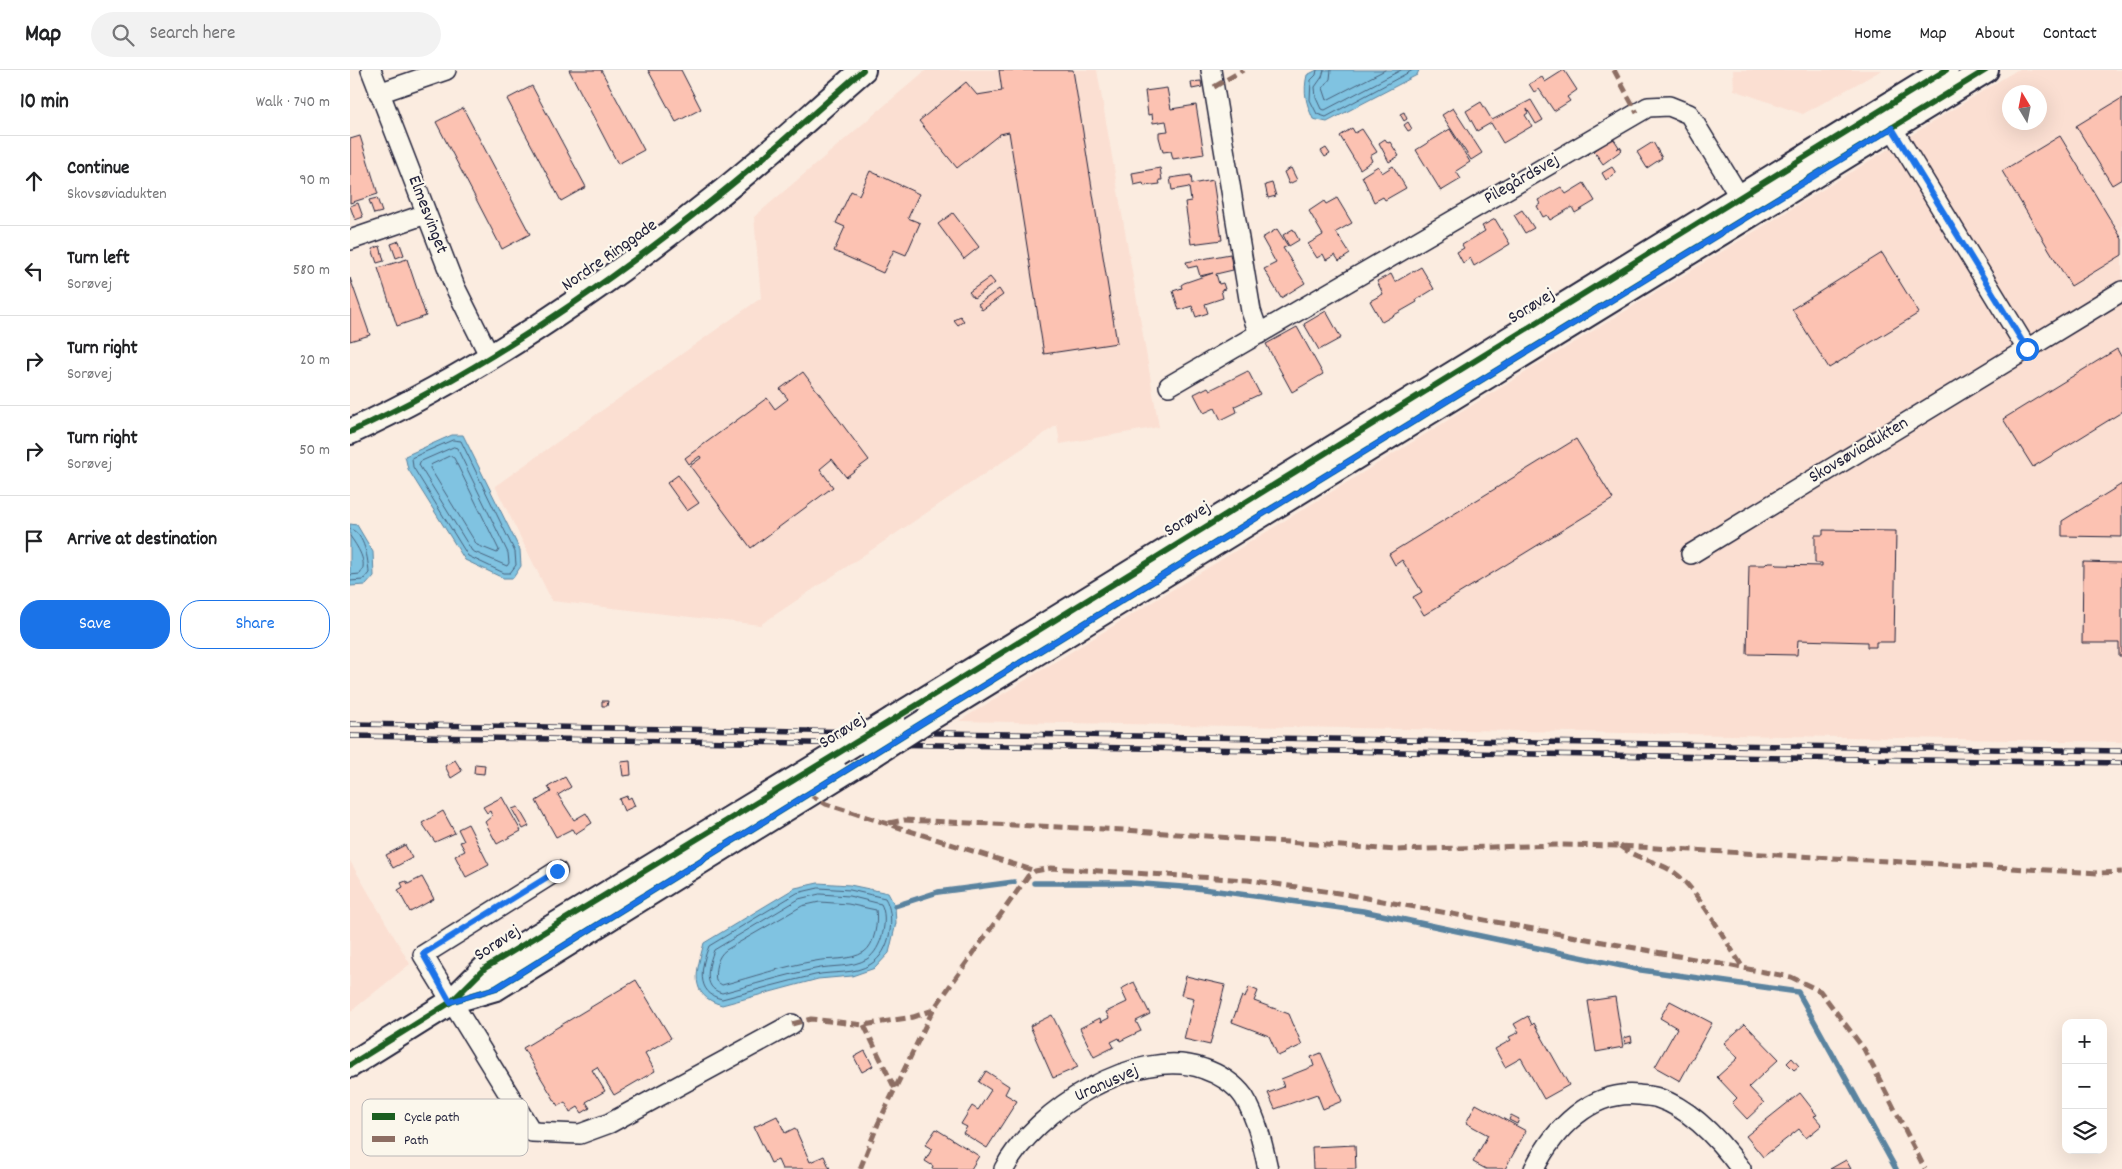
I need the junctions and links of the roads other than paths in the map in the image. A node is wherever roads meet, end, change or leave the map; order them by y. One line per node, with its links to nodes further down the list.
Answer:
1 (371, 70): 7 (street, Elmesvinget)
2 (446, 70): 7 (street)
3 (863, 70): 15 (street, Nordre Ringgade)
4 (1211, 70): 13 (street)
5 (1946, 70): 8 (street, Sorøvej)
6 (1986, 70): 8 (street, Sorøvej)
7 (379, 93): 10 (street, Elmesvinget)
8 (1886, 119): 9 (street, Sorøvej); 14 (street)
9 (1745, 205): 13 (street, Pilegårdsvej); 20 (street, Sorøvej, bridge); 20 (street, Sorøvej, bridge)
10 (426, 214): 11 (street); 15 (street, Elmesvinget)
11 (350, 240)
12 (2122, 291): 14 (street, Skovsøviadukten)
13 (1259, 334): 16 (street, Pilegårdsvej)
14 (2027, 349): 18 (street, Skovsøviadukten)
15 (490, 357): 17 (street, Nordre Ringgade)
16 (1169, 386)
17 (350, 432)
18 (1691, 554)
19 (557, 871): 20 (street, Sorøvej)
20 (450, 1002): 22 (street, Sorøvej); 23 (street, Sorøvej)
21 (792, 1024): 24 (street, Sorøvej)
22 (350, 1065)
23 (511, 1099)
24 (528, 1126)
25 (1004, 1169): 26 (street, Uranusvej)
26 (1268, 1169)
27 (1534, 1169): 28 (street)
28 (1741, 1169)

